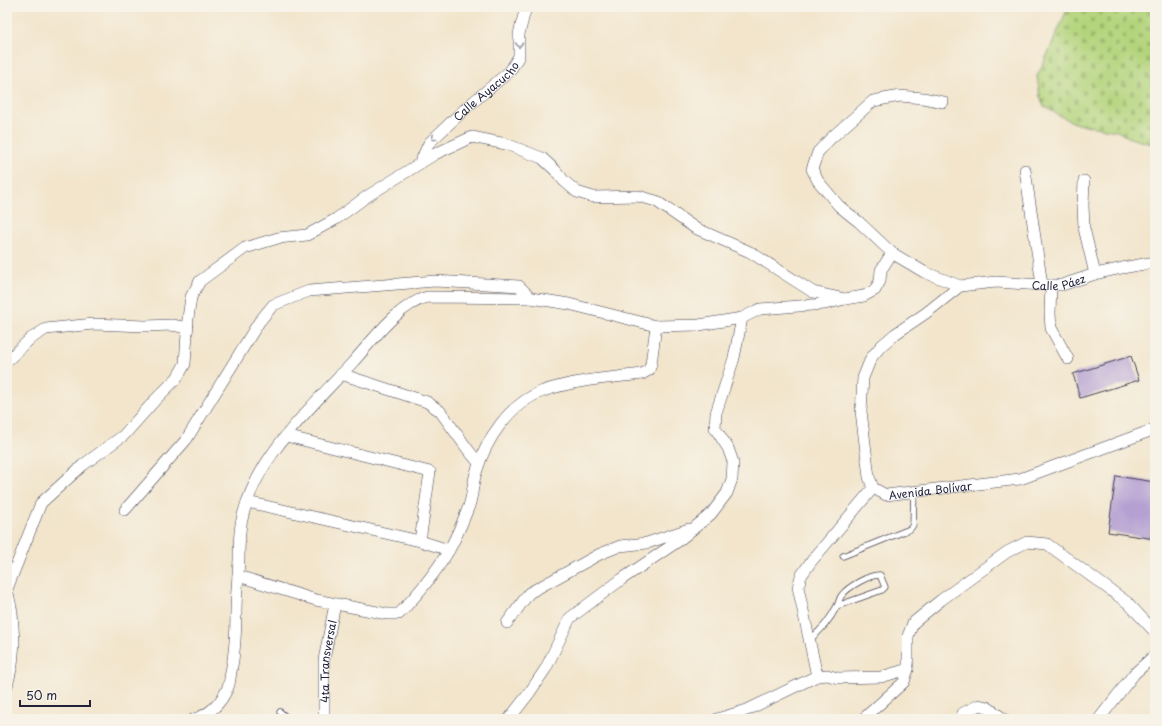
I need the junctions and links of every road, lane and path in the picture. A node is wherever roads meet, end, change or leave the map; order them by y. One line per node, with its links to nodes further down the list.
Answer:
1 (526, 7): 3 (street, Calle Ayacucho, one-way to 3)
2 (943, 102): 6 (street)
3 (420, 163): 12 (street); 15 (street)
4 (1025, 170): 9 (street)
5 (1084, 181): 8 (street)
6 (892, 253): 10 (street); 12 (street)
7 (1155, 262): 8 (street, Calle Páez)
8 (1096, 274): 9 (street, Calle Páez)
9 (1046, 285): 10 (street, Calle Páez); 16 (street)
10 (960, 286): 22 (street, Avenida Bolívar)
11 (531, 298): 14 (street); 18 (street); 25 (street)
12 (845, 299): 13 (street)
13 (742, 318): 14 (street); 26 (street)
14 (656, 326): 21 (street)
15 (188, 328): 17 (street); 31 (street)
16 (1068, 359)
17 (7, 361)
18 (341, 374): 20 (street); 21 (street)
19 (1155, 429): 23 (street, Avenida Bolívar)
20 (286, 436): 24 (street); 27 (street)
21 (479, 463): 28 (street)
22 (873, 488): 23 (street, Avenida Bolívar); 36 (street)
23 (914, 492): 29 (lane)
24 (247, 502): 27 (street); 30 (street)
25 (125, 510)
26 (697, 526): 34 (street); 45 (street)
27 (420, 541): 28 (street)
28 (449, 550): 32 (street)
29 (843, 556)
30 (238, 576): 32 (street); 42 (street)
31 (8, 595): 40 (street)
32 (336, 604): 44 (street, 4ta Transversal)
33 (837, 606): 33 (lane); 36 (lane)
34 (507, 623)
35 (1155, 632): 38 (street)
36 (809, 640): 39 (street)
37 (1155, 655): 50 (street)
38 (908, 669): 39 (street); 47 (street)
39 (817, 676): 46 (street)
40 (7, 686)
41 (280, 712): 43 (lane)
42 (194, 719)
43 (288, 719)
44 (324, 719)
45 (510, 719)
46 (717, 719)
47 (863, 719)
48 (960, 719): 49 (street)
49 (1004, 719)
50 (1099, 719)

